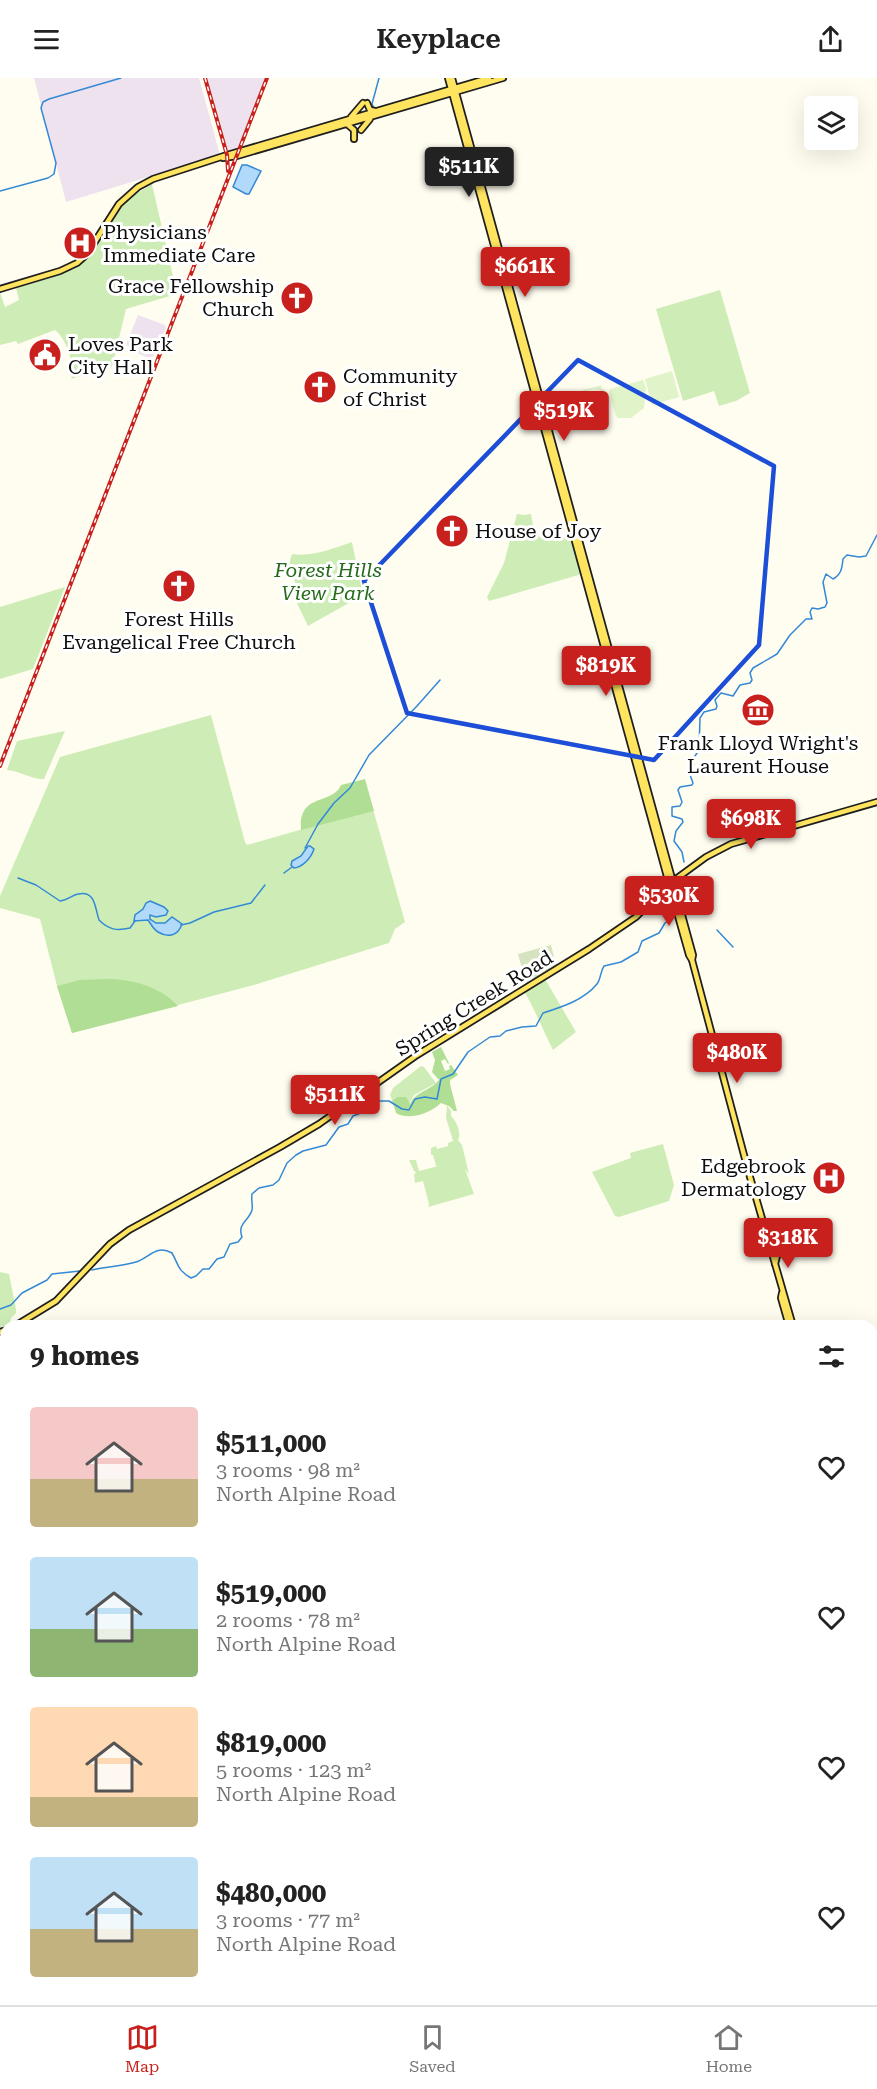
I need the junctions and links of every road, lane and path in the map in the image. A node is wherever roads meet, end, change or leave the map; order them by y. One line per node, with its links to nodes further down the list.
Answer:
1 (450, 78): 4 (main road); 6 (main road); 7 (main road)
2 (489, 78): 4 (main road)
3 (503, 78): 5 (main road)
4 (469, 84): 6 (main road)
5 (465, 89): 6 (main road); 9 (main road)
6 (453, 90): 7 (main road); 8 (main road); 9 (main road)
7 (444, 91): 10 (main road)
8 (438, 97): 9 (main road); 10 (main road)
9 (457, 103): 17 (main road)
10 (379, 112): 11 (main road); 11 (main road); 12 (main road)
11 (346, 121): 13 (main road); 14 (main road)
12 (361, 130)
13 (354, 139)
14 (0, 289)
15 (877, 802): 16 (main road, Spring Creek Road)
16 (678, 876): 17 (main road, Spring Creek Road); 18 (main road)
17 (670, 883): 18 (main road); 19 (main road); 22 (main road, Spring Creek Road)
18 (675, 892): 19 (main road)
19 (692, 960): 21 (main road)
20 (781, 1249): 21 (main road)
21 (775, 1266): 23 (main road)
22 (25, 1320)
23 (789, 1320)

